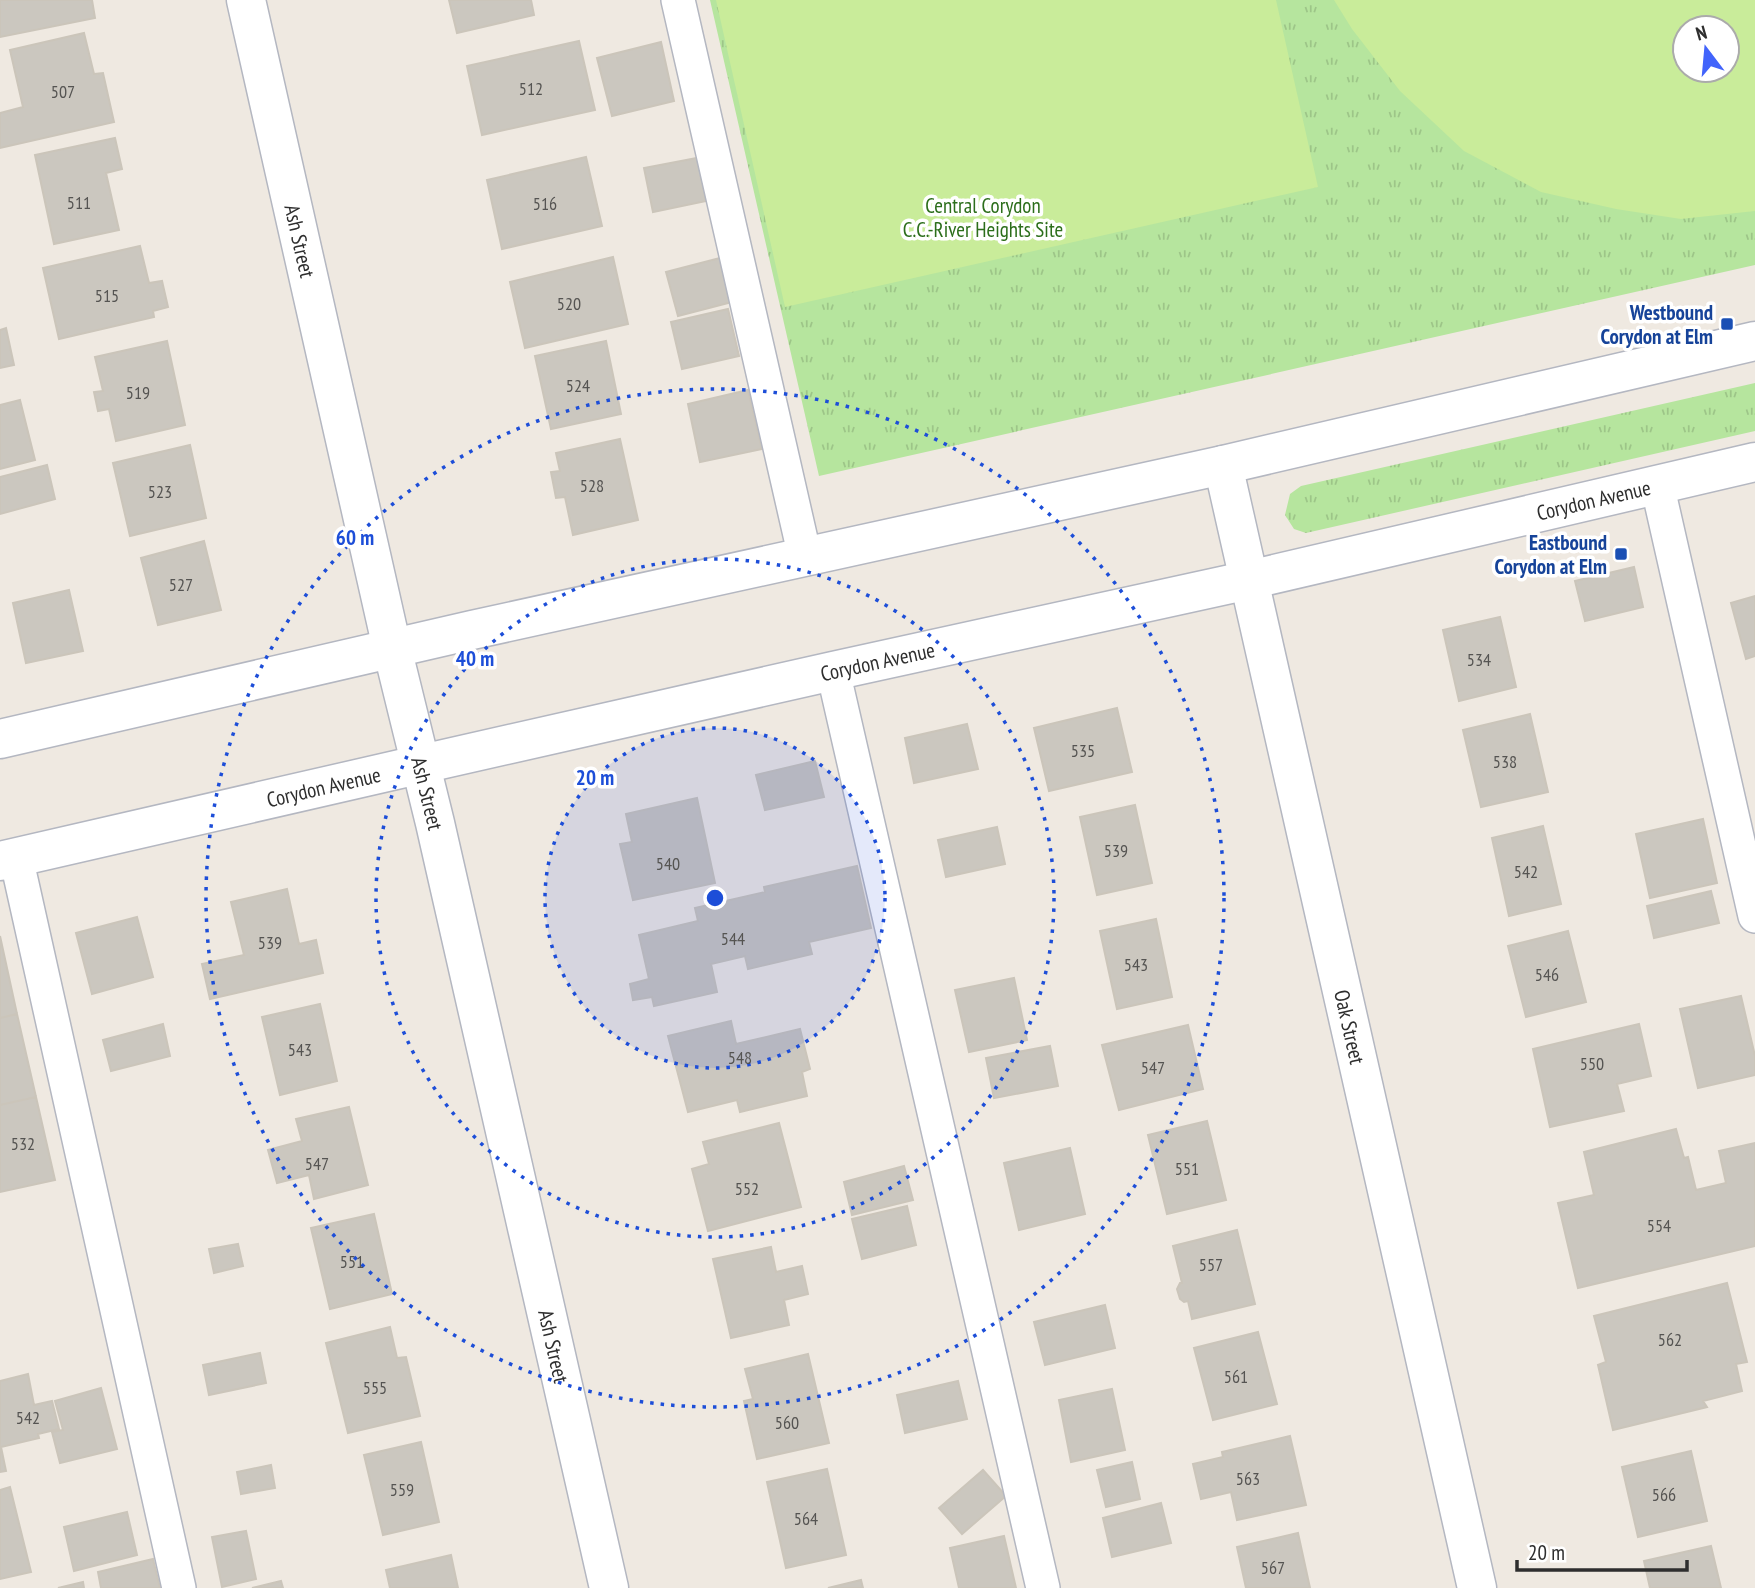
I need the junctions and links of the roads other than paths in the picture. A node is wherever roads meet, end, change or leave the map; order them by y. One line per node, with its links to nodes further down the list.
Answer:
1 (246, 0): 9 (main road, Ash Street)
2 (678, 0): 7 (lane)
3 (1755, 341): 5 (main road)
4 (1755, 462): 6 (main road, Corydon Avenue)
5 (1223, 465): 7 (main road); 8 (main road, Oak Street)
6 (1657, 484): 8 (main road, Corydon Avenue); 14 (lane)
7 (805, 558): 9 (main road)
8 (1249, 580): 10 (main road, Corydon Avenue); 18 (main road, Oak Street)
9 (392, 648): 11 (main road); 12 (main road, Ash Street)
10 (833, 671): 12 (main road, Corydon Avenue); 17 (lane)
11 (0, 739)
12 (422, 764): 13 (main road, Corydon Avenue); 16 (main road, Ash Street)
13 (8, 859): 15 (lane)
14 (1755, 916)
15 (180, 1588)
16 (609, 1588)
17 (1043, 1588)
18 (1477, 1588)

